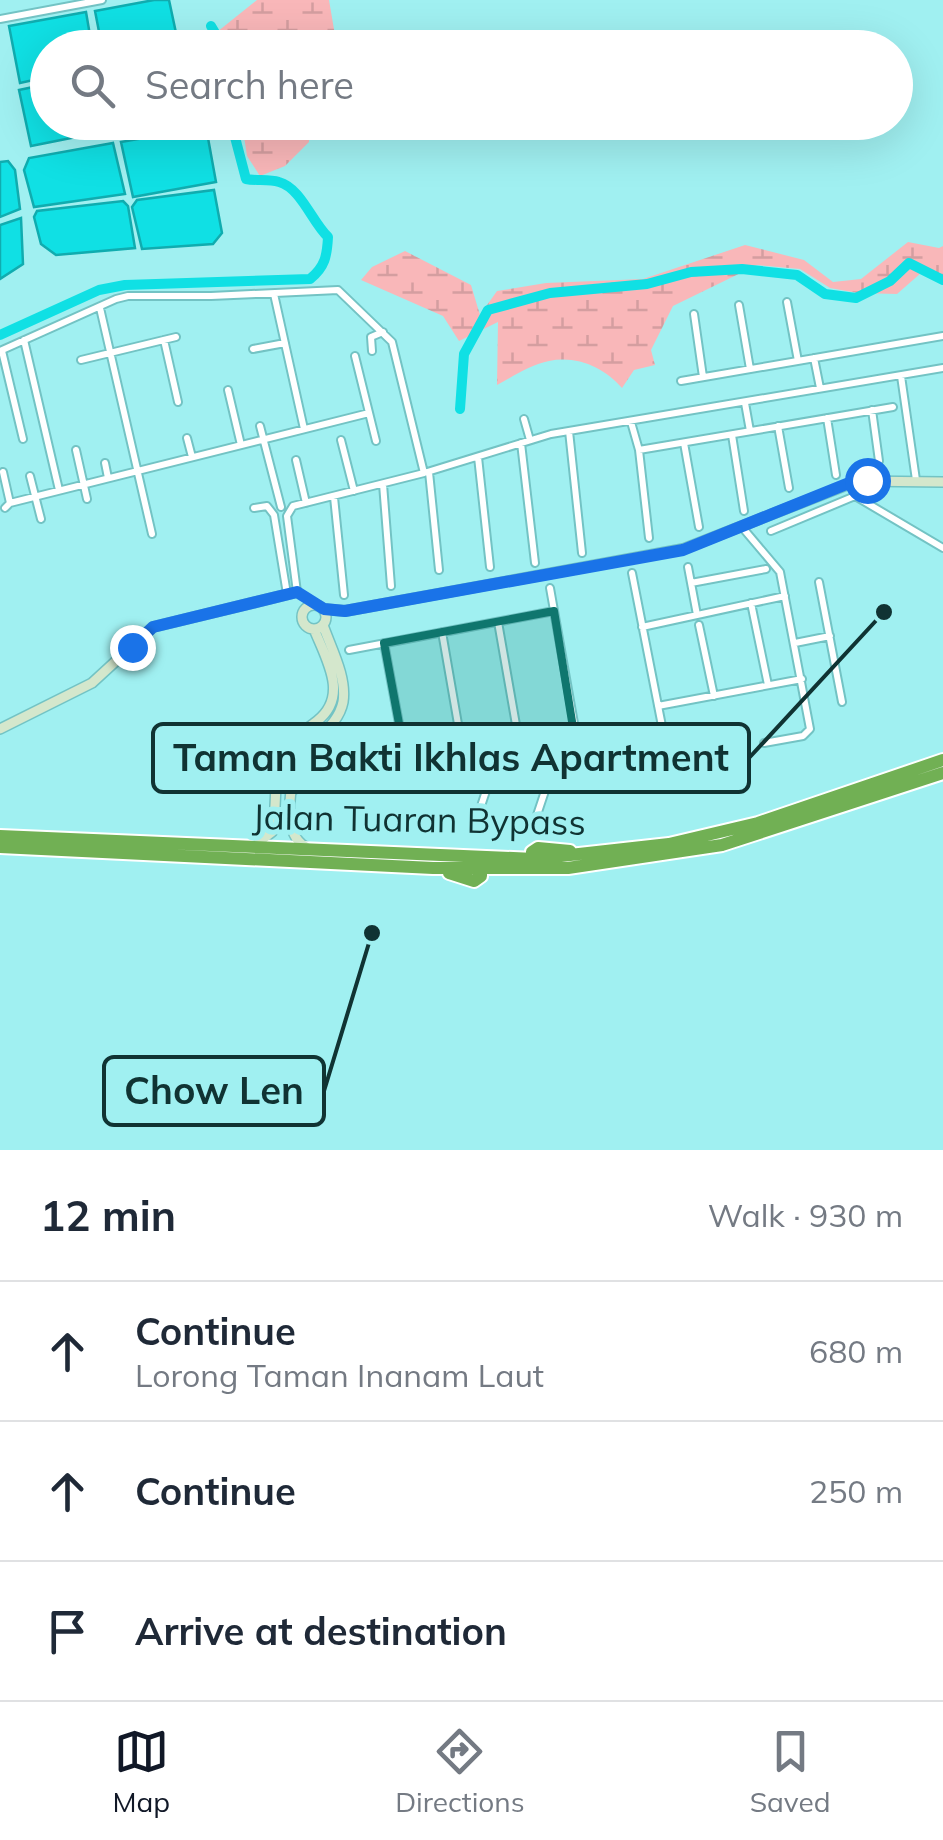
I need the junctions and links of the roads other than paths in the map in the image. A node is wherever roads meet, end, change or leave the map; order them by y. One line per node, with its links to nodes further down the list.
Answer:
1 (102, 0): 2 (street)
2 (0, 19)
3 (274, 294): 6 (street); 8 (street); 13 (street)
4 (787, 302): 21 (street)
5 (740, 305): 23 (street)
6 (100, 308): 11 (street); 16 (street)
7 (694, 314): 26 (street)
8 (384, 332): 17 (street); 67 (street)
9 (943, 336): 19 (street)
10 (176, 338): 12 (street)
11 (24, 340): 15 (street); 76 (street)
12 (164, 340): 16 (street); 30 (street)
13 (285, 343): 14 (street); 41 (street)
14 (253, 350)
15 (1, 351): 24 (street)
16 (109, 352): 20 (street); 65 (street)
17 (372, 352)
18 (355, 356): 34 (street)
19 (814, 358): 21 (street); 28 (street)
20 (81, 360)
21 (798, 361): 23 (street)
22 (943, 368): 25 (street)
23 (750, 369): 26 (street)
24 (4, 376): 47 (street)
25 (901, 376): 28 (street); 71 (street)
26 (703, 377): 27 (street)
27 (680, 381)
28 (820, 388): 31 (street)
29 (228, 390): 54 (street)
30 (178, 402)
31 (745, 402): 38 (street); 43 (street)
32 (893, 407): 33 (street)
33 (872, 410): 35 (street); 62 (street)
34 (369, 412): 41 (street); 50 (street)
35 (827, 418): 40 (street); 68 (street)
36 (524, 419): 52 (street)
37 (284, 420): 44 (street)
38 (631, 422): 42 (street); 56 (street)
39 (260, 426): 48 (street)
40 (778, 426): 43 (street); 75 (street)
41 (304, 429): 44 (street)
42 (569, 431): 52 (street); 92 (street)
43 (750, 432): 45 (street)
44 (287, 433): 48 (street)
45 (732, 434): 53 (street); 84 (street)
46 (188, 438): 59 (street)
47 (23, 439)
48 (264, 439): 54 (street); 82 (street)
49 (341, 440): 77 (street)
50 (376, 440)
51 (212, 442): 58 (street)
52 (526, 442): 60 (street); 93 (street)
53 (684, 443): 56 (street); 86 (street)
54 (240, 445): 58 (street)
55 (76, 450): 73 (street)
56 (639, 450): 90 (street)
57 (164, 451): 64 (street)
58 (215, 451): 59 (street)
59 (192, 457): 64 (street)
60 (478, 457): 67 (street); 95 (street)
61 (296, 460): 81 (street)
62 (879, 462)
63 (104, 463): 70 (street)
64 (166, 464): 65 (street)
65 (136, 471): 70 (street); 89 (street)
66 (4, 472): 78 (street)
67 (426, 472): 74 (street); 97 (street)
68 (836, 475)
69 (30, 476): 78 (street)
70 (108, 478): 73 (street)
71 (916, 480): 72 (main road); 87 (main road)
72 (943, 482)
73 (84, 484): 76 (street); 80 (street)
74 (383, 484): 77 (street); 101 (street)
75 (788, 488)
76 (59, 490): 78 (street)
77 (354, 492): 79 (street)
78 (35, 497): 85 (street)
79 (334, 497): 81 (street); 104 (street)
80 (88, 499)
81 (306, 503): 103 (street)
82 (281, 507)
83 (254, 508): 103 (street)
84 (744, 511)
85 (42, 520)
86 (699, 527)
87 (742, 527): 105 (street); 109 (main road)
88 (771, 531): 91 (street)
89 (152, 534)
90 (650, 538)
91 (943, 548)
92 (582, 553)
93 (534, 563)
94 (688, 566): 100 (street)
95 (490, 567)
96 (766, 569): 100 (street)
97 (439, 570)
98 (632, 573): 112 (street)
99 (819, 582): 114 (street)
100 (691, 583): 108 (street)
101 (392, 586)
102 (550, 588): 107 (street)
103 (292, 593): 109 (main road); 124 (main road)
104 (344, 595)
105 (785, 596): 106 (street); 116 (street)
106 (751, 603): 108 (street); 119 (street)
107 (554, 611): 110 (street); 126 (street)
108 (697, 615): 112 (street)
109 (317, 616): 130 (main road); 138 (main road)
110 (498, 622): 113 (street); 127 (street)
111 (700, 625): 120 (street)
112 (642, 627): 122 (street)
113 (442, 632): 115 (street); 131 (street)
114 (830, 636): 116 (street); 121 (street)
115 (384, 643): 117 (street); 132 (street)
116 (795, 644): 118 (street)
117 (349, 650)
118 (802, 679): 119 (street); 125 (street)
119 (768, 685): 120 (street)
120 (714, 696): 122 (street)
121 (842, 702)
122 (658, 706): 123 (street)
123 (662, 726)
124 (0, 729)
125 (764, 744)
126 (548, 755): 127 (street); 136 (street)
127 (522, 759): 129 (street)
128 (943, 760): 144 (highway, Jalan Tuaran Bypass)
129 (486, 767): 131 (street); 137 (street)
130 (297, 769): 134 (street); 135 (main road)
131 (466, 770): 132 (street)
132 (408, 772): 134 (street)
133 (943, 773): 146 (highway, Jalan Tuaran Bypass)
134 (315, 776): 135 (street)
135 (292, 792): 140 (main road)
136 (536, 818)
137 (474, 824)
138 (272, 832): 140 (main road); 141 (main road)
139 (0, 836): 141 (highway, Jalan Tuaran Bypass)
140 (293, 836): 143 (main road)
141 (253, 846): 143 (highway, Jalan Tuaran Bypass)
142 (0, 847): 145 (highway, Jalan Tuaran Bypass)
143 (308, 848): 145 (highway, Jalan Tuaran Bypass)
144 (534, 859): 145 (highway, Jalan Tuaran Bypass); 146 (highway)
145 (478, 864): 146 (highway, Jalan Tuaran Bypass)
146 (568, 868)

